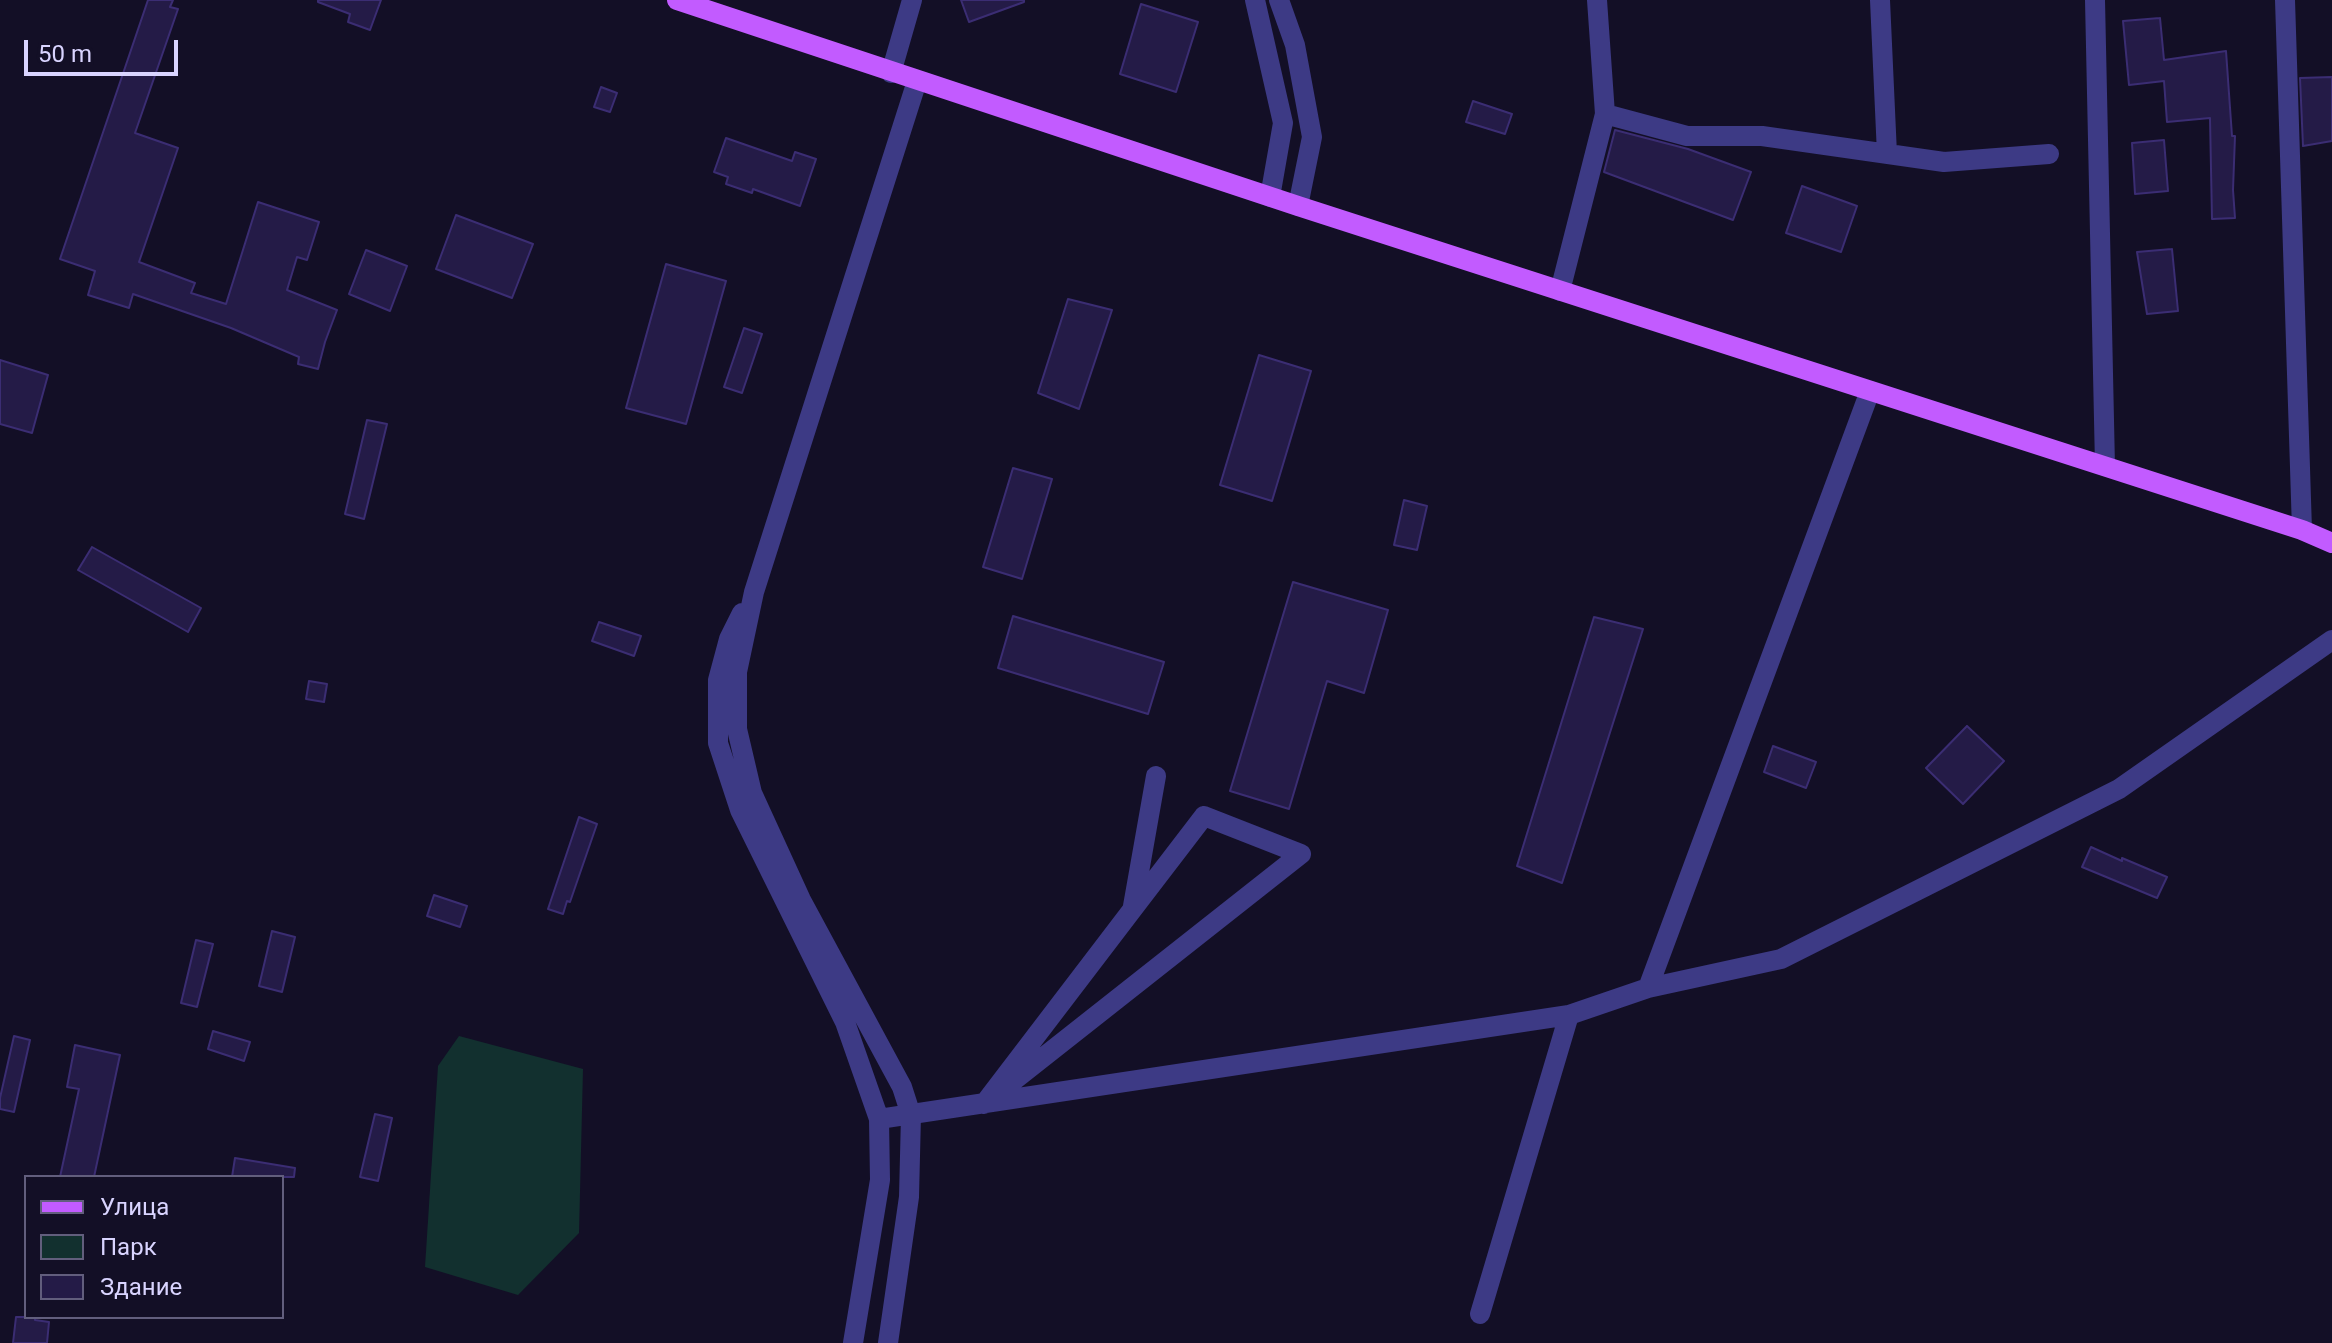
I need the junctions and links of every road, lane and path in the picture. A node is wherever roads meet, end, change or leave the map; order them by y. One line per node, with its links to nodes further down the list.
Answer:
1 (677, 0): 9 (main road)
2 (912, 0): 9 (street)
3 (1255, 0): 14 (street)
4 (1279, 0): 15 (street)
5 (1597, 0): 11 (street)
6 (1880, 0): 12 (street)
7 (2095, 0): 18 (street)
8 (2285, 0): 19 (street)
9 (891, 73): 10 (main road)
10 (917, 81): 14 (main road); 21 (street)
11 (1605, 114): 12 (street); 16 (street)
12 (1887, 154): 13 (street)
13 (2049, 154)
14 (1270, 197): 15 (main road)
15 (1298, 206): 16 (main road)
16 (1560, 291): 17 (main road)
17 (1870, 391): 18 (main road); 25 (street)
18 (2105, 466): 19 (main road)
19 (2302, 530): 20 (main road)
20 (2332, 543)
21 (754, 592): 28 (street); 29 (street)
22 (2332, 640): 25 (street)
23 (1156, 776): 24 (street)
24 (1132, 910): 27 (street); 27 (street)
25 (1648, 988): 26 (street)
26 (1569, 1015): 27 (street); 30 (street)
27 (984, 1104): 28 (street)
28 (911, 1115): 29 (street); 32 (street)
29 (879, 1119): 31 (street)
30 (1480, 1314)
31 (853, 1343)
32 (888, 1343)

